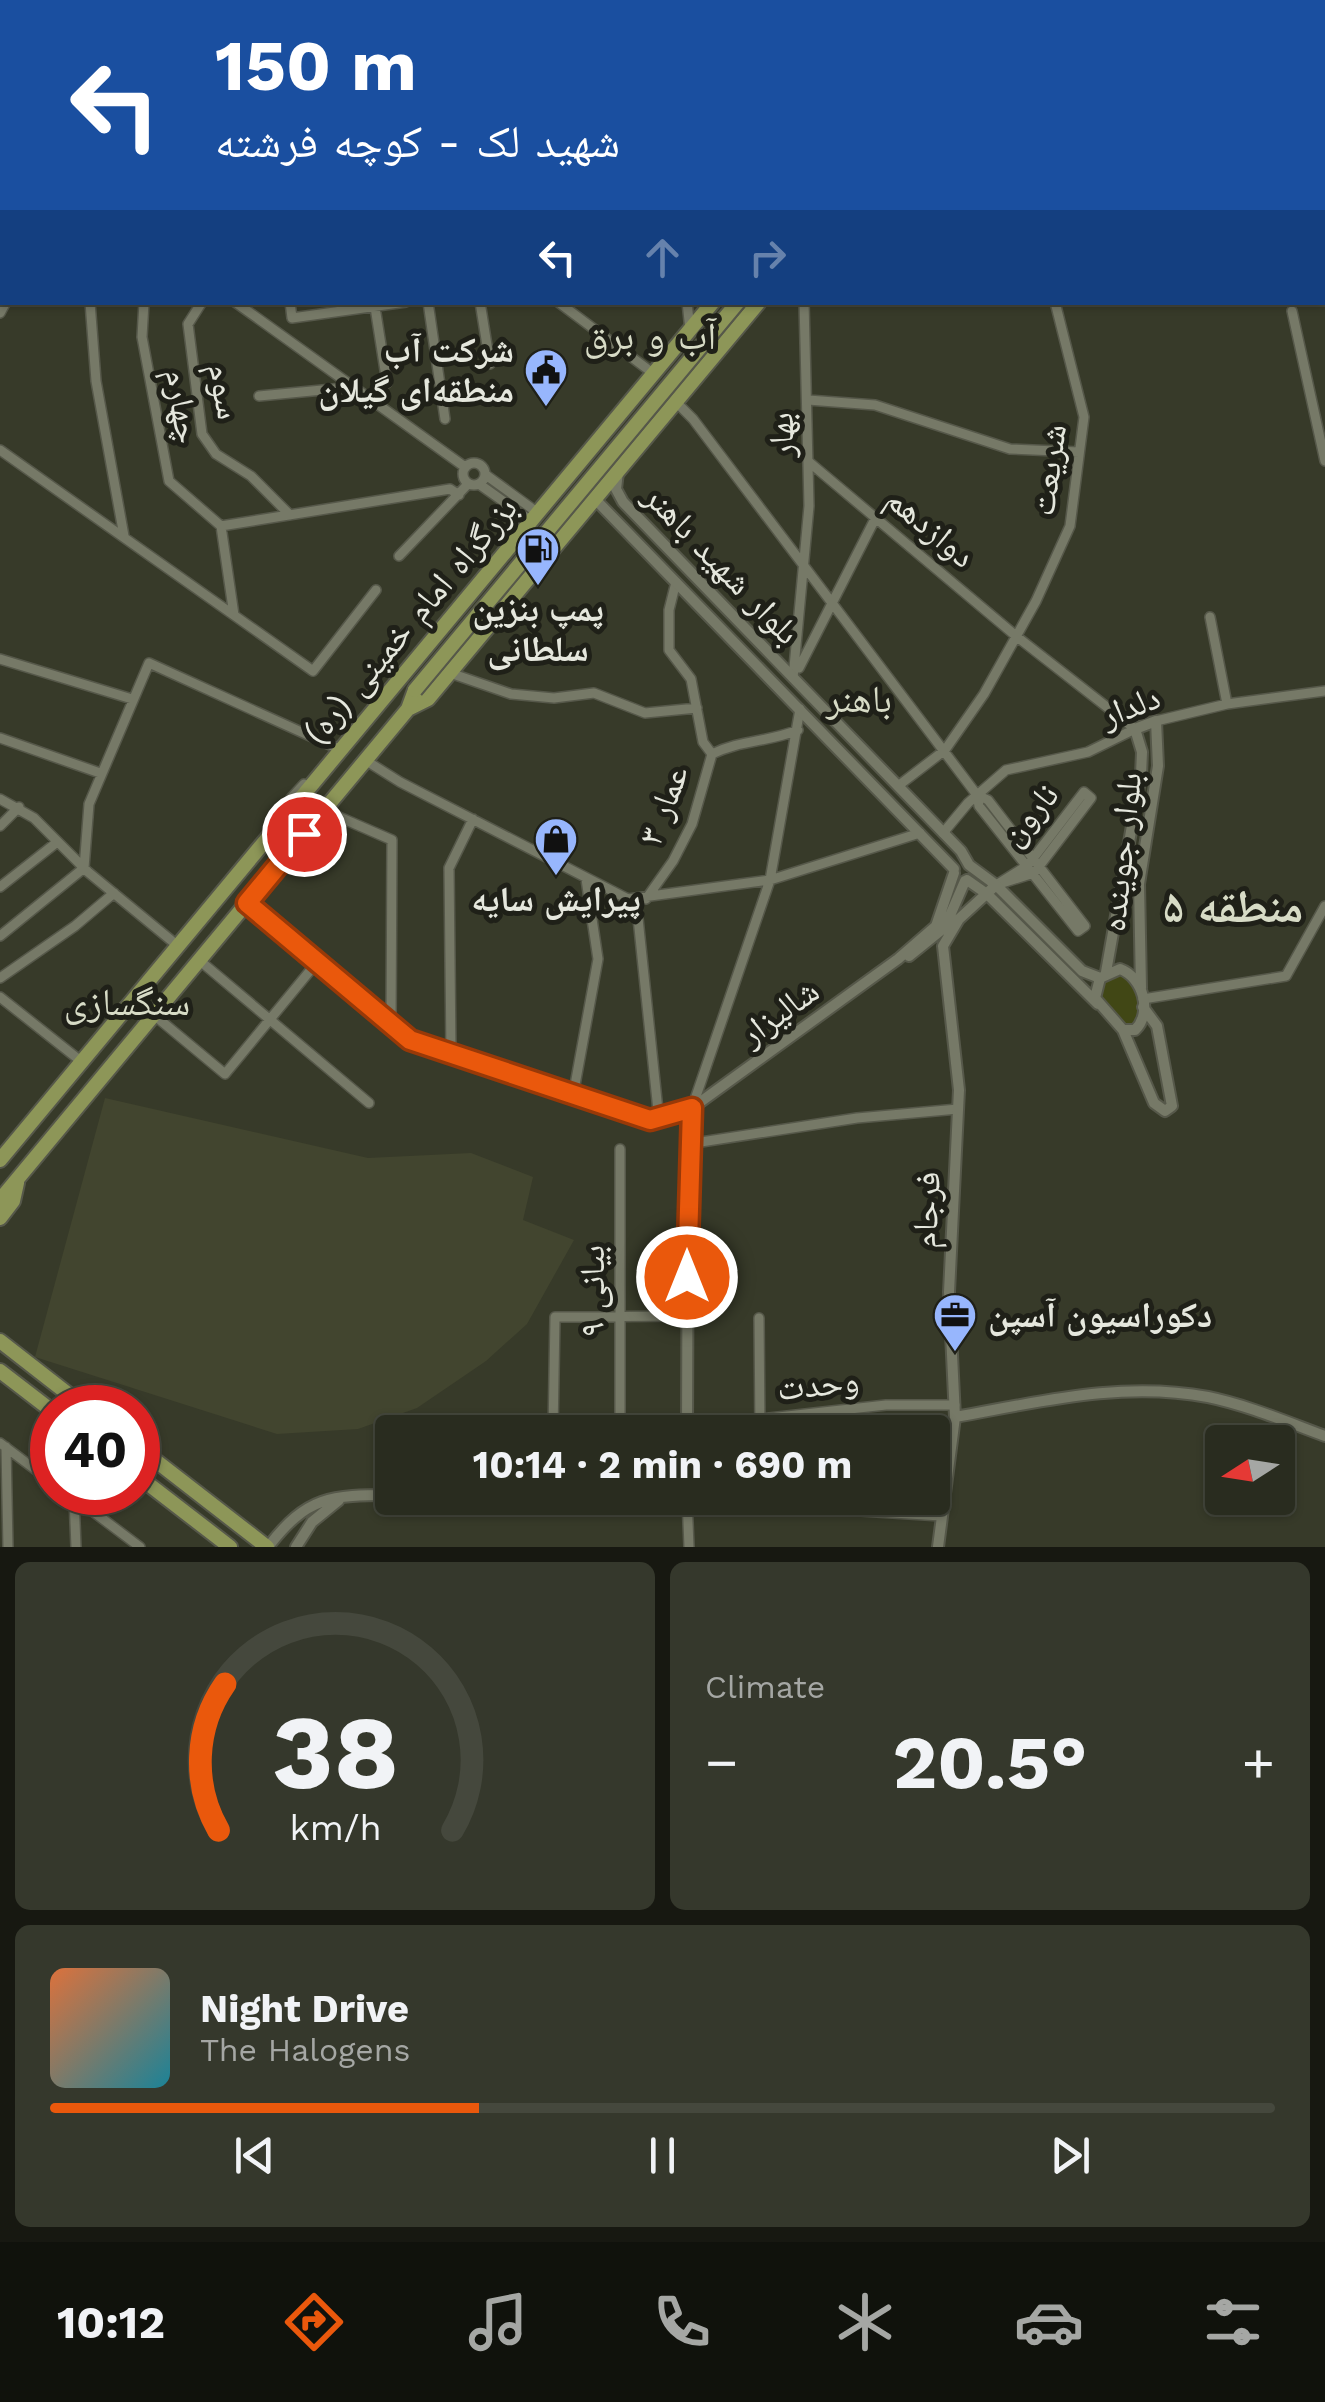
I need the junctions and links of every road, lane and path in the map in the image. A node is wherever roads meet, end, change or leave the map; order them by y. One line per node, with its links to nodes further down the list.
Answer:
1 (90, 305): 45 (street)
2 (144, 305): 44 (street, چهارم)
3 (200, 305): 41 (street, سوم)
4 (239, 305): 23 (street)
5 (290, 305): 16 (street)
6 (386, 305): 17 (street)
7 (428, 305): 29 (street)
8 (480, 305): 20 (street)
9 (562, 305): 21 (street)
10 (687, 305): 19 (street)
11 (711, 305): 19 (highway, بزرگراه امام خمینی (ره))
12 (736, 305): 64 (highway, بزرگراه امام خمینی (ره), bridge)
13 (756, 305): 27 (highway, بزرگراه امام خمینی (ره))
14 (804, 305): 26 (street, بهار)
15 (1056, 305): 31 (street, شریعت)
16 (342, 307): 17 (street)
17 (375, 307): 22 (street)
18 (1292, 311): 33 (street)
19 (690, 330): 21 (highway, بزرگراه امام خمینی (ره))
20 (490, 364)
21 (654, 374): 24 (highway, بزرگراه امام خمینی (ره))
22 (386, 384)
23 (354, 387): 25 (street); 35 (street)
24 (638, 392): 28 (highway); 32 (highway, بزرگراه امام خمینی (ره))
25 (259, 396)
26 (808, 400): 31 (street); 34 (street, بهار)
27 (676, 402): 28 (highway, بزرگراه امام خمینی (ره)); 47 (street)
28 (664, 415): 36 (highway, بزرگراه امام خمینی (ره))
29 (445, 419)
30 (0, 450): 45 (street)
31 (1078, 452): 56 (street, شریعت)
32 (584, 457): 38 (highway, بزرگراه امام خمینی (ره)); 40 (highway)
33 (1325, 461)
34 (809, 462): 43 (street, دوازدهم); 47 (street, بهار)
35 (465, 467): 37 (street); 37 (street)
36 (619, 470): 40 (highway, بزرگراه امام خمینی (ره)); 48 (street, بلوار شهید باهنر)
37 (478, 481): 39 (street); 42 (street)
38 (558, 488): 40 (highway); 42 (highway, بزرگراه امام خمینی (ره))
39 (459, 494): 41 (street); 46 (street)
40 (595, 499): 49 (street, بلوار شهید باهنر); 58 (highway, بزرگراه امام خمینی (ره))
41 (290, 515): 44 (street)
42 (534, 517): 70 (highway, بزرگراه امام خمینی (ره))
43 (876, 517): 51 (street); 56 (street, دوازدهم)
44 (221, 526): 53 (street)
45 (124, 536): 53 (street)
46 (400, 556)
47 (804, 567): 51 (street); 59 (street, بهار)
48 (688, 570): 49 (street); 52 (street, بلوار شهید باهنر)
49 (676, 582): 55 (street, بلوار شهید باهنر); 63 (street)
50 (376, 590): 53 (street)
51 (833, 604): 59 (street); 71 (street)
52 (724, 606): 55 (street); 59 (street, بلوار شهید باهنر)
53 (234, 615)
54 (1210, 616): 62 (street)
55 (711, 618): 65 (street, بلوار شهید باهنر)
56 (1016, 636): 67 (street, دوازدهم); 71 (street, شریعت)
57 (0, 659): 61 (street)
58 (450, 673): 63 (street); 64 (highway, بزرگراه امام خمینی (ره))
59 (795, 674): 75 (street, بلوار شهید باهنر)
60 (1325, 691): 62 (street, دلدار)
61 (132, 700): 70 (street); 74 (street)
62 (1227, 704): 66 (street, دلدار)
63 (697, 708): 72 (street)
64 (408, 709): 73 (highway, بزرگراه امام خمینی (ره))
65 (800, 709): 68 (street); 85 (street, بلوار شهید باهنر)
66 (1156, 721): 67 (street, دلدار); 109 (street, بلوار جوینده)
67 (1135, 728): 76 (street, دلدار); 106 (street, بلوار جوینده)
68 (798, 730): 72 (street, عمار ۳); 93 (street)
69 (0, 738): 74 (street)
70 (338, 748): 77 (street); 103 (highway, بزرگراه امام خمینی (ره))
71 (945, 750): 75 (street); 76 (street)
72 (712, 754): 98 (street, عمار ۳)
73 (366, 760): 81 (highway, بزرگراه امام خمینی (ره)); 82 (street)
74 (100, 773): 90 (street)
75 (898, 786): 83 (street, بلوار شهید باهنر)
76 (977, 794): 79 (street, دلدار); 89 (street)
77 (292, 798)
78 (0, 799): 80 (street)
79 (968, 802): 83 (street); 86 (street)
80 (19, 807): 84 (street); 87 (street)
81 (323, 810): 99 (highway, بزرگراه امام خمینی (ره)); 113 (street)
82 (473, 819): 92 (street); 115 (street)
83 (933, 822): 86 (street, بلوار شهید باهنر)
84 (0, 826)
85 (920, 833): 91 (street, بلوار شهید باهنر); 93 (street)
86 (943, 833): 88 (street, بلوار شهید باهنر)
87 (56, 843): 90 (street); 95 (street)
88 (969, 864): 91 (street); 94 (street); 96 (street, بلوار شهید باهنر)
89 (1033, 865): 89 (street); 89 (street, نارون); 96 (street, نارون)
90 (84, 868): 97 (street); 101 (street)
91 (954, 871): 94 (street, بلوار شهید باهنر); 102 (street, شالیزار)
92 (586, 879): 98 (street); 117 (street)
93 (770, 880): 98 (street); 119 (street)
94 (966, 881): 96 (street, بلوار شهید باهنر); 102 (street, شالیزار)
95 (0, 888)
96 (992, 889): 102 (street); 106 (street); 110 (street)
97 (114, 893): 103 (street); 107 (street)
98 (641, 899): 121 (street)
99 (247, 903): 104 (highway, بزرگراه امام خمینی (ره)); 105 (street)
100 (1325, 906): 109 (street)
101 (0, 936)
102 (936, 938): 119 (street, شالیزار); 120 (street, فرجام)
103 (178, 946): 116 (highway, بزرگراه امام خمینی (ره))
104 (199, 960): 111 (highway, بزرگراه امام خمینی (ره)); 112 (street)
105 (318, 961): 112 (street); 113 (street)
106 (1102, 976): 109 (street); 110 (street, بلوار جوینده)
107 (0, 978)
108 (0, 996): 116 (street)
109 (1142, 998): 114 (street); 114 (street)
110 (1098, 1004): 114 (street)
111 (154, 1015): 112 (street); 125 (highway, بزرگراه امام خمینی (ره))
112 (269, 1019): 118 (street)
113 (391, 1024): 115 (street)
114 (1123, 1030)
115 (451, 1054): 117 (street)
116 (82, 1062): 124 (highway, بزرگراه امام خمینی (ره))
117 (573, 1096): 121 (street)
118 (369, 1103)
119 (692, 1108): 121 (street); 122 (street)
120 (958, 1109): 122 (street); 135 (street, فرجام)
121 (659, 1120)
122 (688, 1144): 129 (street)
123 (620, 1149): 128 (street, بیانی ۹)
124 (0, 1160)
125 (17, 1179): 126 (highway, بزرگراه امام خمینی (ره)); 127 (highway)
126 (0, 1200)
127 (0, 1218)
128 (620, 1316): 129 (street); 136 (street); 137 (street, بیانی ۹)
129 (688, 1316): 138 (street)
130 (759, 1318): 139 (street)
131 (0, 1341): 133 (highway)
132 (0, 1371): 134 (highway)
133 (56, 1385)
134 (30, 1394)
135 (955, 1411): 140 (street, وحدت); 141 (street); 152 (street, فرجام)
136 (553, 1415)
137 (620, 1415)
138 (687, 1415)
139 (759, 1415)
140 (788, 1415)
141 (1325, 1436)
142 (3, 1445): 144 (street); 153 (street)
143 (160, 1464): 157 (highway)
144 (30, 1465)
145 (160, 1493): 156 (highway)
146 (349, 1495): 147 (street); 157 (street); 158 (street)
147 (375, 1495)
148 (72, 1515): 154 (street)
149 (97, 1515): 155 (street)
150 (687, 1515): 159 (street)
151 (925, 1515): 152 (street)
152 (941, 1516): 160 (street, فرجام)
153 (8, 1547)
154 (76, 1547)
155 (140, 1547)
156 (230, 1547)
157 (267, 1547)
158 (296, 1547)
159 (688, 1547)
160 (938, 1547)

